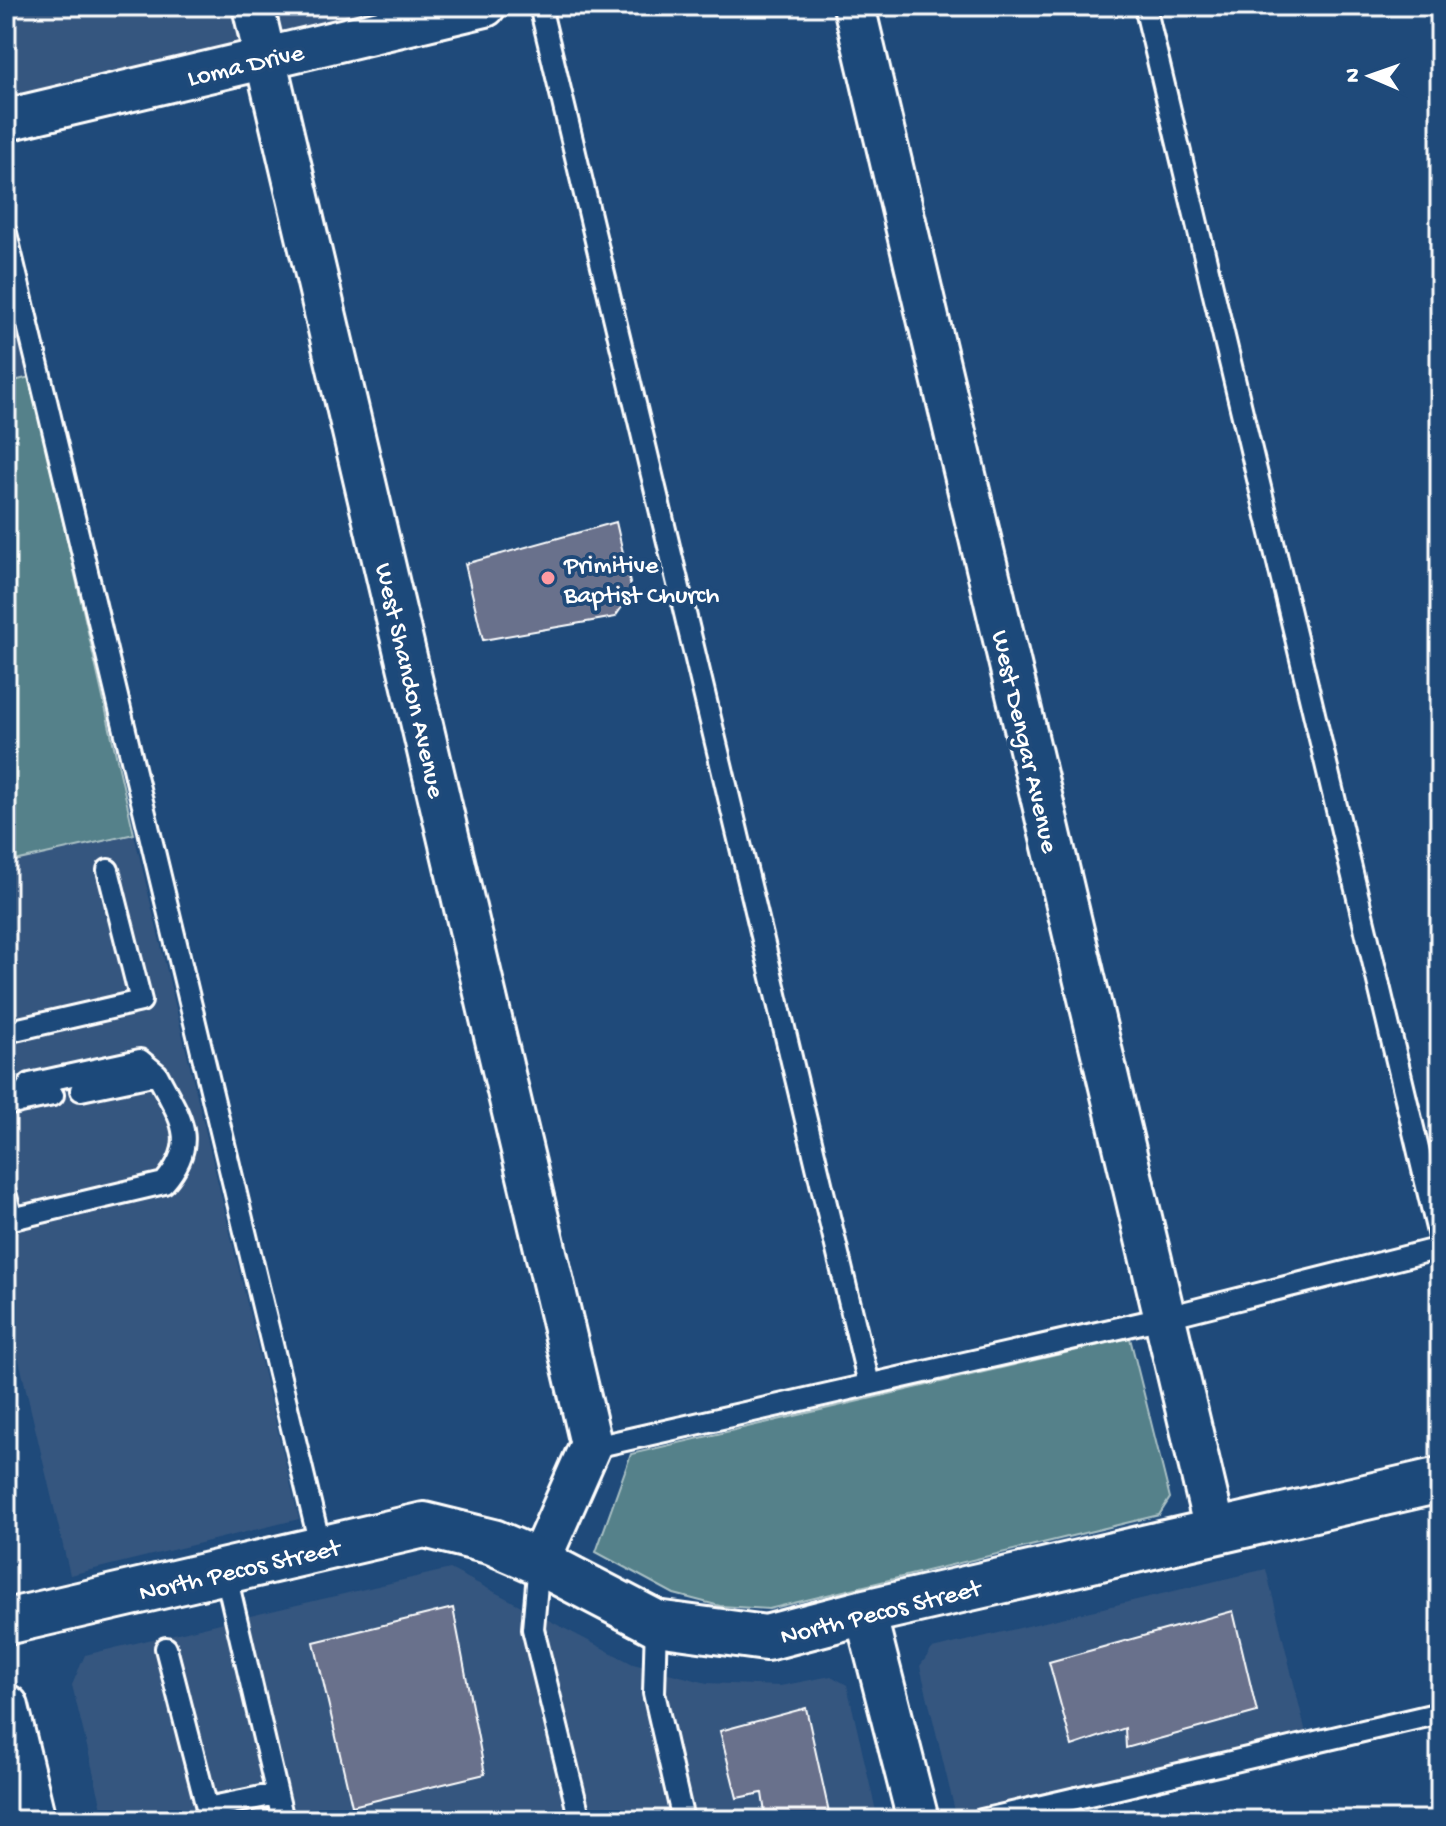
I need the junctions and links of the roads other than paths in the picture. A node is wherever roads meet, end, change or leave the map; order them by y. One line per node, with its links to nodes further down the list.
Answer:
1 (253, 6): 6 (street, West Shandon Avenue)
2 (485, 6): 6 (street, Loma Drive)
3 (540, 6): 19 (lane)
4 (854, 6): 18 (street, West Dengar Avenue)
5 (1145, 6): 16 (lane)
6 (265, 58): 7 (street, Loma Drive); 20 (street, West Shandon Avenue)
7 (6, 120)
8 (6, 233): 23 (lane)
9 (108, 870): 10 (lane)
10 (6, 1032)
11 (157, 1074): 12 (lane); 14 (lane); 15 (lane)
12 (81, 1090)
13 (53, 1095): 14 (lane)
14 (12, 1104)
15 (6, 1196)
16 (1440, 1241)
17 (1440, 1248): 18 (lane)
18 (1163, 1318): 19 (lane); 22 (street, West Dengar Avenue)
19 (869, 1384): 20 (lane)
20 (590, 1448): 24 (street)
21 (1440, 1480): 22 (street, North Pecos Street)
22 (1215, 1530): 26 (street, North Pecos Street)
23 (321, 1549): 24 (street, North Pecos Street); 25 (street, North Pecos Street)
24 (539, 1562): 28 (street, North Pecos Street); 35 (lane)
25 (225, 1571): 27 (street, North Pecos Street); 32 (lane)
26 (865, 1612): 28 (street, North Pecos Street); 37 (street)
27 (6, 1622)
28 (656, 1623): 36 (lane)
29 (166, 1648): 32 (lane)
30 (6, 1707): 33 (street)
31 (1440, 1713): 38 (lane)
32 (276, 1794): 34 (lane)
33 (33, 1820)
34 (283, 1820)
35 (580, 1820)
36 (683, 1820)
37 (918, 1820)
38 (982, 1820)

